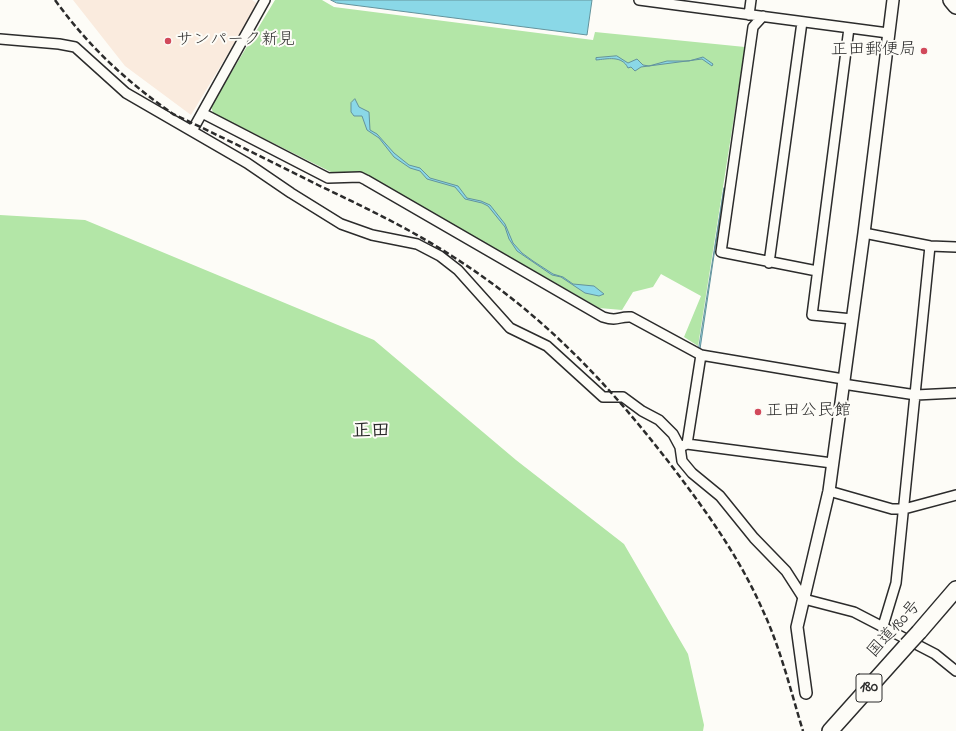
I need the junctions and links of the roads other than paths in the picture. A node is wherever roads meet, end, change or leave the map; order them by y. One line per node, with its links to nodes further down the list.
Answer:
1 (265, 0): 13 (street)
2 (640, 0): 7 (street)
3 (751, 0): 7 (street)
4 (893, 0): 11 (street)
5 (951, 0): 6 (highway)
6 (956, 6)
7 (749, 16): 8 (street)
8 (762, 16): 9 (street); 18 (street)
9 (802, 22): 10 (street); 18 (street)
10 (849, 28): 11 (street); 19 (street)
11 (888, 33): 15 (street)
12 (0, 39): 14 (street)
13 (202, 113): 14 (street); 21 (street)
14 (192, 131): 25 (street)
15 (864, 233): 16 (street); 20 (street)
16 (930, 246): 17 (street); 24 (street)
17 (956, 247)
18 (769, 263): 19 (street)
19 (817, 271): 20 (street)
20 (852, 319): 22 (street)
21 (701, 355): 22 (street); 25 (street)
22 (843, 382): 24 (street); 26 (street)
23 (956, 393): 24 (street)
24 (916, 394): 29 (street)
25 (683, 446): 26 (street); 31 (street)
26 (832, 463): 27 (street)
27 (829, 490): 29 (street); 31 (street)
28 (956, 495): 29 (street)
29 (904, 509): 32 (street)
30 (956, 589): 35 (highway, 国道180号 / 180, bridge)
31 (804, 599): 32 (street); 34 (street)
32 (883, 626): 33 (street)
33 (956, 671)
34 (806, 693)
35 (830, 731)

